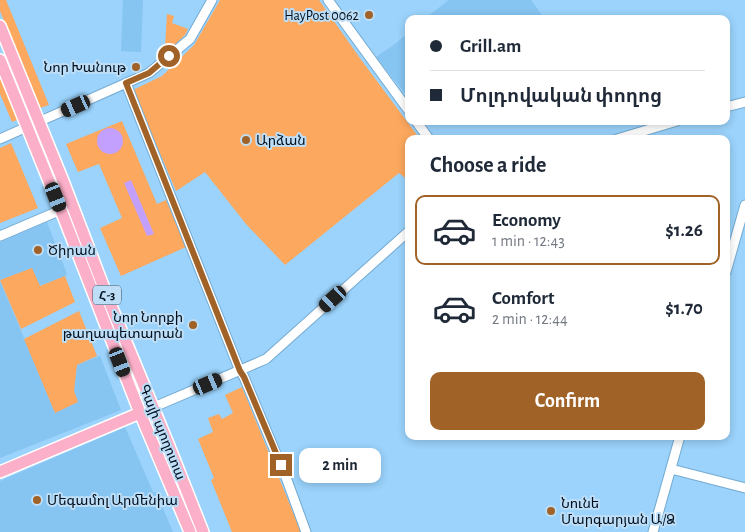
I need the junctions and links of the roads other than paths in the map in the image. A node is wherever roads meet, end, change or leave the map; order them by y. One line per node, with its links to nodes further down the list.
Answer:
1 (212, 0): 5 (street)
2 (328, 0): 7 (street)
3 (0, 26): 9 (main road, Գայի պողոտա / Հ-3)
4 (0, 60): 11 (main road, Գայի պողոտա / Հ-3)
5 (126, 83): 9 (street); 19 (street)
6 (745, 102): 8 (street)
7 (405, 106)
8 (730, 107)
9 (39, 122): 11 (street); 20 (main road, Գայի պողոտա / Հ-3)
10 (664, 125): 12 (street)
11 (28, 128): 13 (street); 15 (main road, Գայի պողոտա / Հ-3)
12 (630, 135)
13 (0, 139)
14 (745, 205): 18 (street)
15 (61, 210): 17 (street); 21 (main road, Գայի պողոտա / Հ-3)
16 (405, 235): 19 (street)
17 (0, 236)
18 (730, 258)
19 (240, 371): 20 (street); 28 (street)
20 (154, 408): 21 (street); 27 (main road, Գայի պողոտա / Հ-3)
21 (140, 413): 24 (main road); 26 (main road, Գայի պողոտա / Հ-3)
22 (679, 440): 23 (street)
23 (671, 470): 25 (street); 29 (street)
24 (0, 472)
25 (745, 488)
26 (190, 532)
27 (203, 532)
28 (306, 532)
29 (653, 532)

